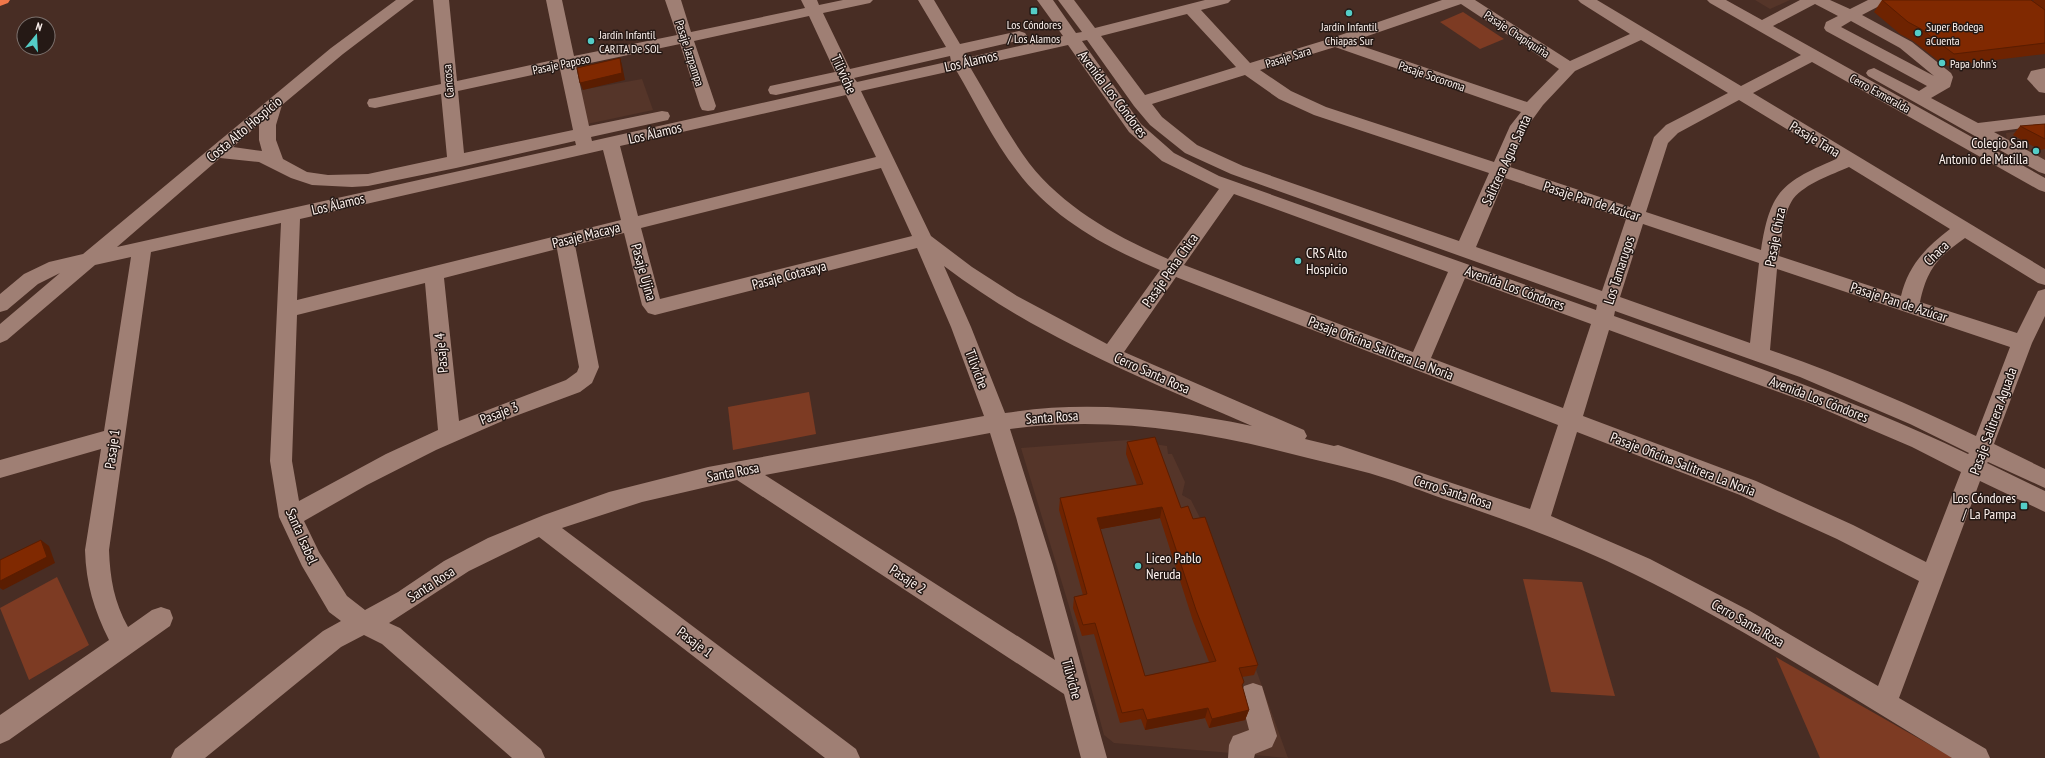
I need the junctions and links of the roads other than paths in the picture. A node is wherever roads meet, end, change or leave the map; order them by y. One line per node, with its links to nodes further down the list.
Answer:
1 (406, 0): 41 (street, Costa Alto Hospicio)
2 (441, 0): 37 (street, Cancosa)
3 (554, 0): 30 (street)
4 (673, 0): 26 (street, Pasaje Jazpampa)
5 (865, 0): 19 (street, Pasaje Paposo)
6 (926, 0): 29 (street, Pasaje Oficina Salitrera La Noria)
7 (1045, 0): 24 (street, Avenida Los Cóndores)
8 (1066, 0): 23 (street, Avenida Los Cóndores)
9 (1173, 0): 23 (street, Los Álamos)
10 (1223, 0): 20 (street, Los Álamos)
11 (1457, 0): 27 (street, Pasaje Sara)
12 (1465, 0): 32 (street, Pasaje Chapiquiña)
13 (1586, 0): 25 (street, Pasaje Tana)
14 (1715, 0): 22 (street, Cerro Esmeralda)
15 (1741, 0): 22 (street, Cerro Esmeralda)
16 (1812, 0): 22 (street)
17 (1818, 0): 21 (street)
18 (1880, 0): 21 (street)
19 (812, 5): 26 (street, Pasaje Paposo); 35 (street, Tiliviche)
20 (1191, 9): 23 (street, Los Álamos); 33 (street, Pasaje Pan de Azúcar)
21 (1849, 15): 36 (street); 36 (street)
22 (1769, 23): 28 (street, Cerro Esmeralda); 31 (street, Cerro Esmeralda)
23 (1086, 28): 24 (street, Los Álamos); 42 (street, Avenida Los Cóndores)
24 (1067, 32): 29 (street, Los Álamos); 57 (street, Avenida Los Cóndores)
25 (1642, 34): 32 (street, Salitrera Agua Santa); 39 (street, Pasaje Tana)
26 (685, 38): 30 (street, Pasaje Paposo); 44 (street, Pasaje Jazpampa)
27 (1335, 42): 33 (street, Pasaje Sara); 45 (street, Pasaje Socoroma)
28 (1813, 56): 31 (street); 39 (street, Los Tamarugos); 58 (street, Cerro Esmeralda)
29 (958, 57): 35 (street, Los Álamos); 69 (street, Pasaje Oficina Salitrera La Noria)
30 (567, 62): 37 (street, Pasaje Paposo); 48 (street)
31 (1861, 66): 40 (street, Cerro Esmeralda)
32 (1569, 68): 45 (street, Salitrera Agua Santa)
33 (1247, 69): 42 (street, Pasaje Sara); 56 (street, Pasaje Pan de Azúcar)
34 (2045, 73): 38 (street)
35 (848, 81): 44 (street, Los Álamos); 49 (street, Los Álamos); 52 (street, Tiliviche)
36 (1940, 86): 40 (street)
37 (449, 87): 43 (street, Pasaje Paposo); 54 (street, Cancosa)
38 (2045, 88)
39 (1740, 93): 51 (street, Pasaje Tana); 60 (street, Los Tamarugos)
40 (1918, 98): 47 (street, Cerro Esmeralda)
41 (275, 102): 50 (street, Costa Alto Hospicio); 53 (street)
42 (1140, 102): 66 (street, Avenida Los Cóndores)
43 (375, 103)
44 (708, 106): 48 (street, Los Álamos)
45 (1530, 109): 56 (street, Salitrera Agua Santa)
46 (2045, 120): 47 (street)
47 (1976, 129): 55 (street, Cerro Esmeralda)
48 (584, 141): 49 (street, Los Álamos); 54 (street, Los Álamos); 59 (street, Los Álamos)
49 (610, 143): 61 (street, Pasaje Ujina)
50 (217, 152): 53 (street, Los Álamos); 68 (street, Costa Alto Hospicio)
51 (1850, 160): 62 (street, Pasaje Tana); 67 (street, Pasaje Chiza)
52 (885, 161): 61 (street, Pasaje Macaya); 63 (street, Tiliviche)
53 (276, 162): 54 (street, Los Álamos)
54 (456, 162)
55 (2045, 168)
56 (1499, 171): 60 (street, Pasaje Pan de Azúcar); 66 (street, Salitrera Agua Santa)
57 (1230, 186): 66 (street, Avenida Los Cóndores); 69 (street, Pasaje Peña Chica)
58 (2045, 186)
59 (291, 214): 65 (street, Los Álamos); 77 (street, Santa Isabel)
60 (1636, 216): 67 (street, Pasaje Pan de Azúcar); 73 (street, Los Tamarugos)
61 (630, 224): 64 (street, Pasaje Macaya); 76 (street, Pasaje Ujina)
62 (1964, 229): 71 (street, Pasaje Tana); 75 (street, Chaca)
63 (923, 240): 76 (street, Pasaje Cotasaya); 82 (street, Cerro Santa Rosa); 85 (street, Tiliviche)
64 (565, 241): 70 (street, Pasaje Macaya); 86 (street, Pasaje 3)
65 (142, 249): 68 (street, Los Álamos); 87 (street, Pasaje 1)
66 (1462, 259): 73 (street, Avenida Los Cóndores); 78 (street, Avenida Los Cóndores); 83 (street, Salitrera Agua Santa)
67 (1770, 260): 75 (street, Pasaje Pan de Azúcar); 81 (street, Pasaje Chiza)
68 (85, 262): 74 (street); 79 (street, Costa Alto Hospicio)
69 (1172, 268): 82 (street, Pasaje Peña Chica); 83 (street, Pasaje Oficina Salitrera La Noria)
70 (434, 273): 77 (street, Pasaje Macaya); 86 (street, Pasaje 4)
71 (2045, 278)
72 (2045, 296): 80 (street, Pasaje Salitrera Aguada)
73 (1609, 300): 78 (street, Los Tamarugos); 81 (street, Avenida Los Cóndores)
74 (0, 305)
75 (1909, 305): 80 (street, Pasaje Pan de Azúcar)
76 (655, 308)
77 (287, 310): 94 (street, Santa Isabel)
78 (1603, 320): 84 (street, Los Tamarugos); 88 (street, Avenida Los Cóndores)
79 (0, 335)
80 (2022, 343): 88 (street, Pasaje Salitrera Aguada)
81 (1759, 352): 88 (street, Avenida Los Cóndores)
82 (1110, 355): 89 (street, Cerro Santa Rosa)
83 (1419, 362): 84 (street, Pasaje Oficina Salitrera La Noria)
84 (1571, 420): 95 (street, Los Tamarugos); 97 (street, Pasaje Oficina Salitrera La Noria)
85 (997, 423): 89 (street, Santa Rosa); 91 (street, Santa Rosa); 101 (street, Tiliviche)
86 (449, 433): 94 (street, Pasaje 3)
87 (114, 438): 90 (street); 100 (street, Pasaje 1)
88 (1979, 458): 92 (street, Avenida Los Cóndores); 93 (street, Avenida Los Cóndores); 97 (street, Pasaje Salitrera Aguada)
89 (1351, 460): 95 (street, Cerro Santa Rosa)
90 (0, 469)
91 (741, 471): 96 (street, Santa Rosa); 101 (street, Pasaje 2)
92 (2045, 479)
93 (2045, 502)
94 (291, 516): 99 (street, Santa Isabel)
95 (1538, 520): 103 (street, Cerro Santa Rosa)
96 (542, 526): 99 (street, Santa Rosa); 107 (street, Pasaje 1)
97 (1933, 577): 103 (street, Pasaje Salitrera Aguada)
98 (161, 618): 100 (street)
99 (364, 622): 105 (street, Santa Rosa); 106 (street, Santa Isabel)
100 (124, 644): 104 (street)
101 (1075, 686): 108 (street, Tiliviche)
102 (1253, 695): 109 (street)
103 (1884, 703): 110 (street, Cerro Santa Rosa)
104 (0, 731)
105 (192, 756)
106 (532, 758)
107 (847, 758)
108 (1094, 758)
109 (1241, 758)
110 (1977, 758)

